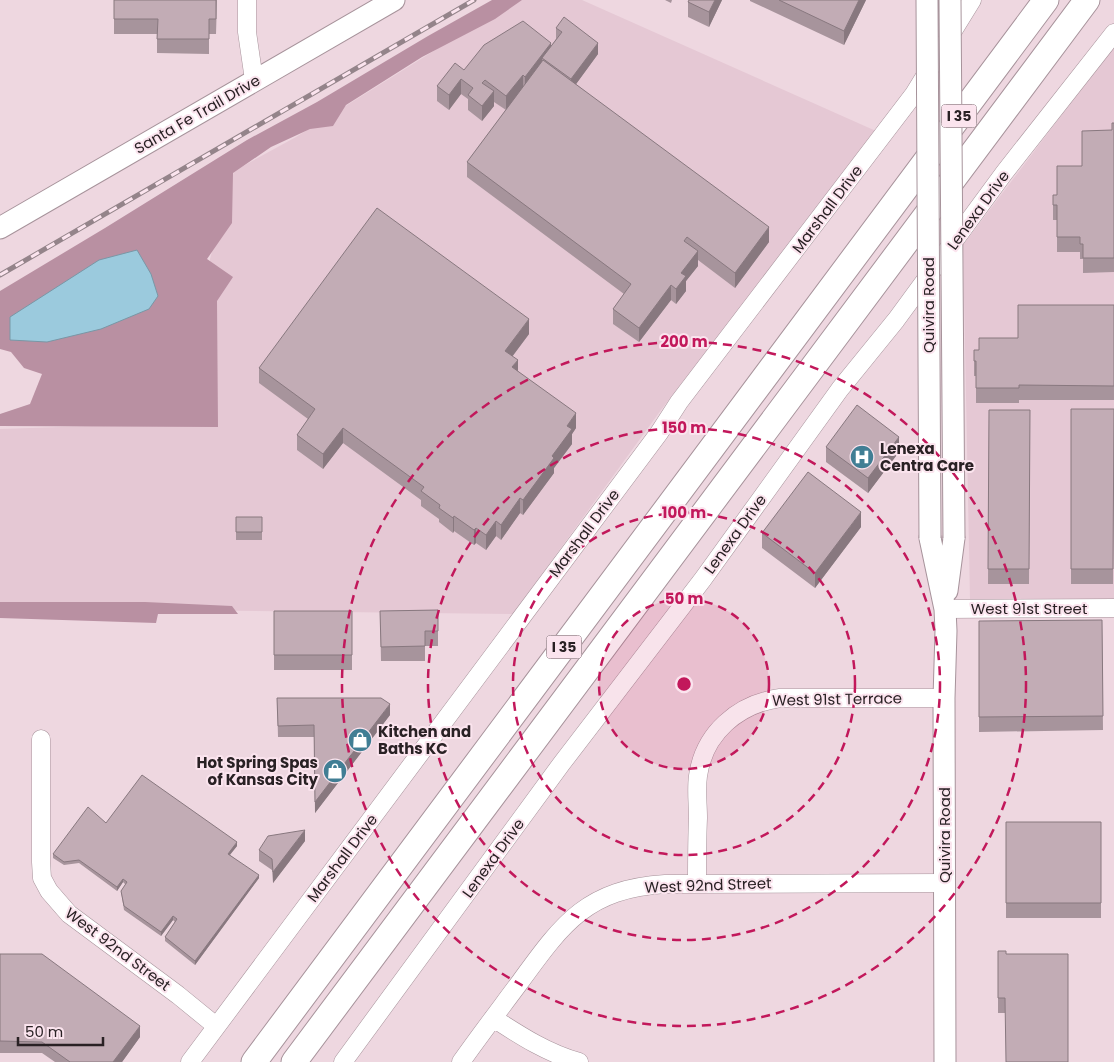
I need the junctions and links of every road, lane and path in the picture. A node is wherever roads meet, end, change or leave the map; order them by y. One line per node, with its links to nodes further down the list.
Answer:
1 (247, 0): 10 (street)
2 (394, 0): 10 (main road, Santa Fe Trail Drive)
3 (927, 0): 13 (main road, Quivira Road, bridge)
4 (950, 0): 13 (main road, Quivira Road, bridge)
5 (972, 0): 20 (street, Marshall Drive)
6 (1046, 0): 22 (highway, I 35)
7 (1087, 0): 11 (highway, I 35)
8 (1097, 0): 11 (highway)
9 (1114, 33): 24 (street, Lenexa Drive)
10 (254, 80): 12 (main road, Santa Fe Trail Drive)
11 (1024, 84): 23 (highway, I 35)
12 (0, 228)
13 (944, 608): 14 (street, West 91st Street); 15 (main road, Quivira Road)
14 (1114, 608)
15 (944, 698): 17 (street, West 91st Terrace); 18 (main road, Quivira Road)
16 (41, 739): 20 (street, West 92nd Street)
17 (697, 883): 18 (street, West 92nd Street); 19 (street, West 92nd Street)
18 (944, 883): 27 (main road, Quivira Road)
19 (493, 1018): 25 (street, West 92nd Street); 26 (street)
20 (216, 1026): 21 (street, Marshall Drive)
21 (190, 1062)
22 (254, 1062)
23 (294, 1062)
24 (343, 1062)
25 (461, 1062)
26 (579, 1062)
27 (945, 1062)

